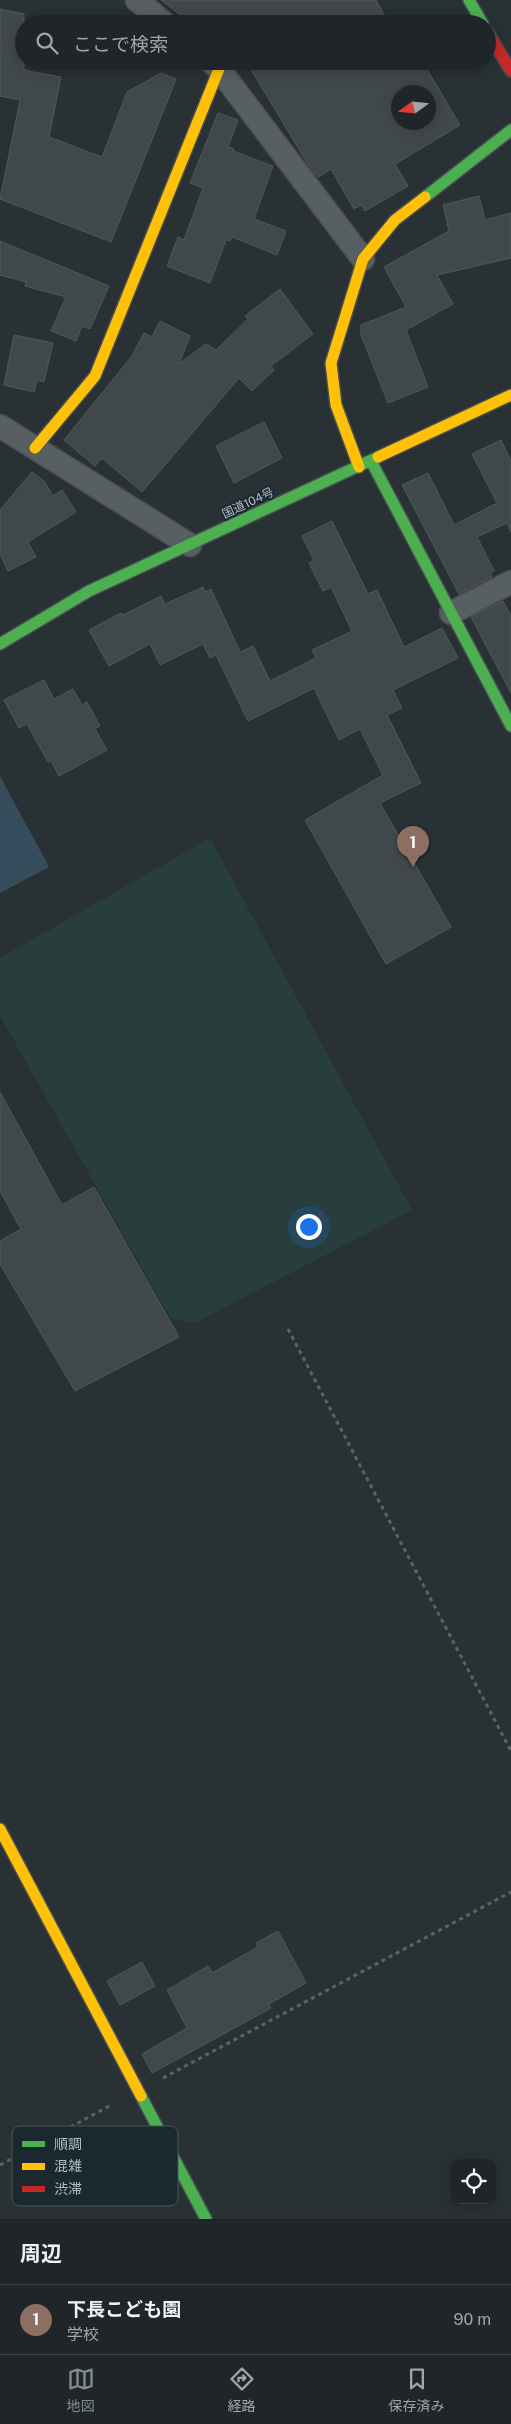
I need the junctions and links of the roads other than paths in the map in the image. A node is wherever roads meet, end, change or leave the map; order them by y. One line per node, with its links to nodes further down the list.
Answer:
1 (137, 0): 3 (street)
2 (469, 0): 4 (main road)
3 (155, 15)
4 (478, 15)
5 (496, 46): 8 (main road)
6 (213, 70): 13 (main road)
7 (219, 70): 10 (street)
8 (511, 71)
9 (511, 130): 10 (main road)
10 (363, 259): 15 (main road)
11 (511, 395): 14 (main road, 国道104号)
12 (0, 426): 13 (street)
13 (35, 448): 16 (street)
14 (371, 461): 15 (main road, 国道104号); 18 (main road)
15 (359, 467): 16 (main road, 国道104号)
16 (190, 545): 19 (main road, 国道104号)
17 (511, 582): 18 (street)
18 (450, 613): 20 (main road)
19 (0, 644)
20 (511, 726)
21 (0, 1829): 22 (main road)
22 (156, 2126)
23 (178, 2167): 24 (main road)
24 (206, 2219)

